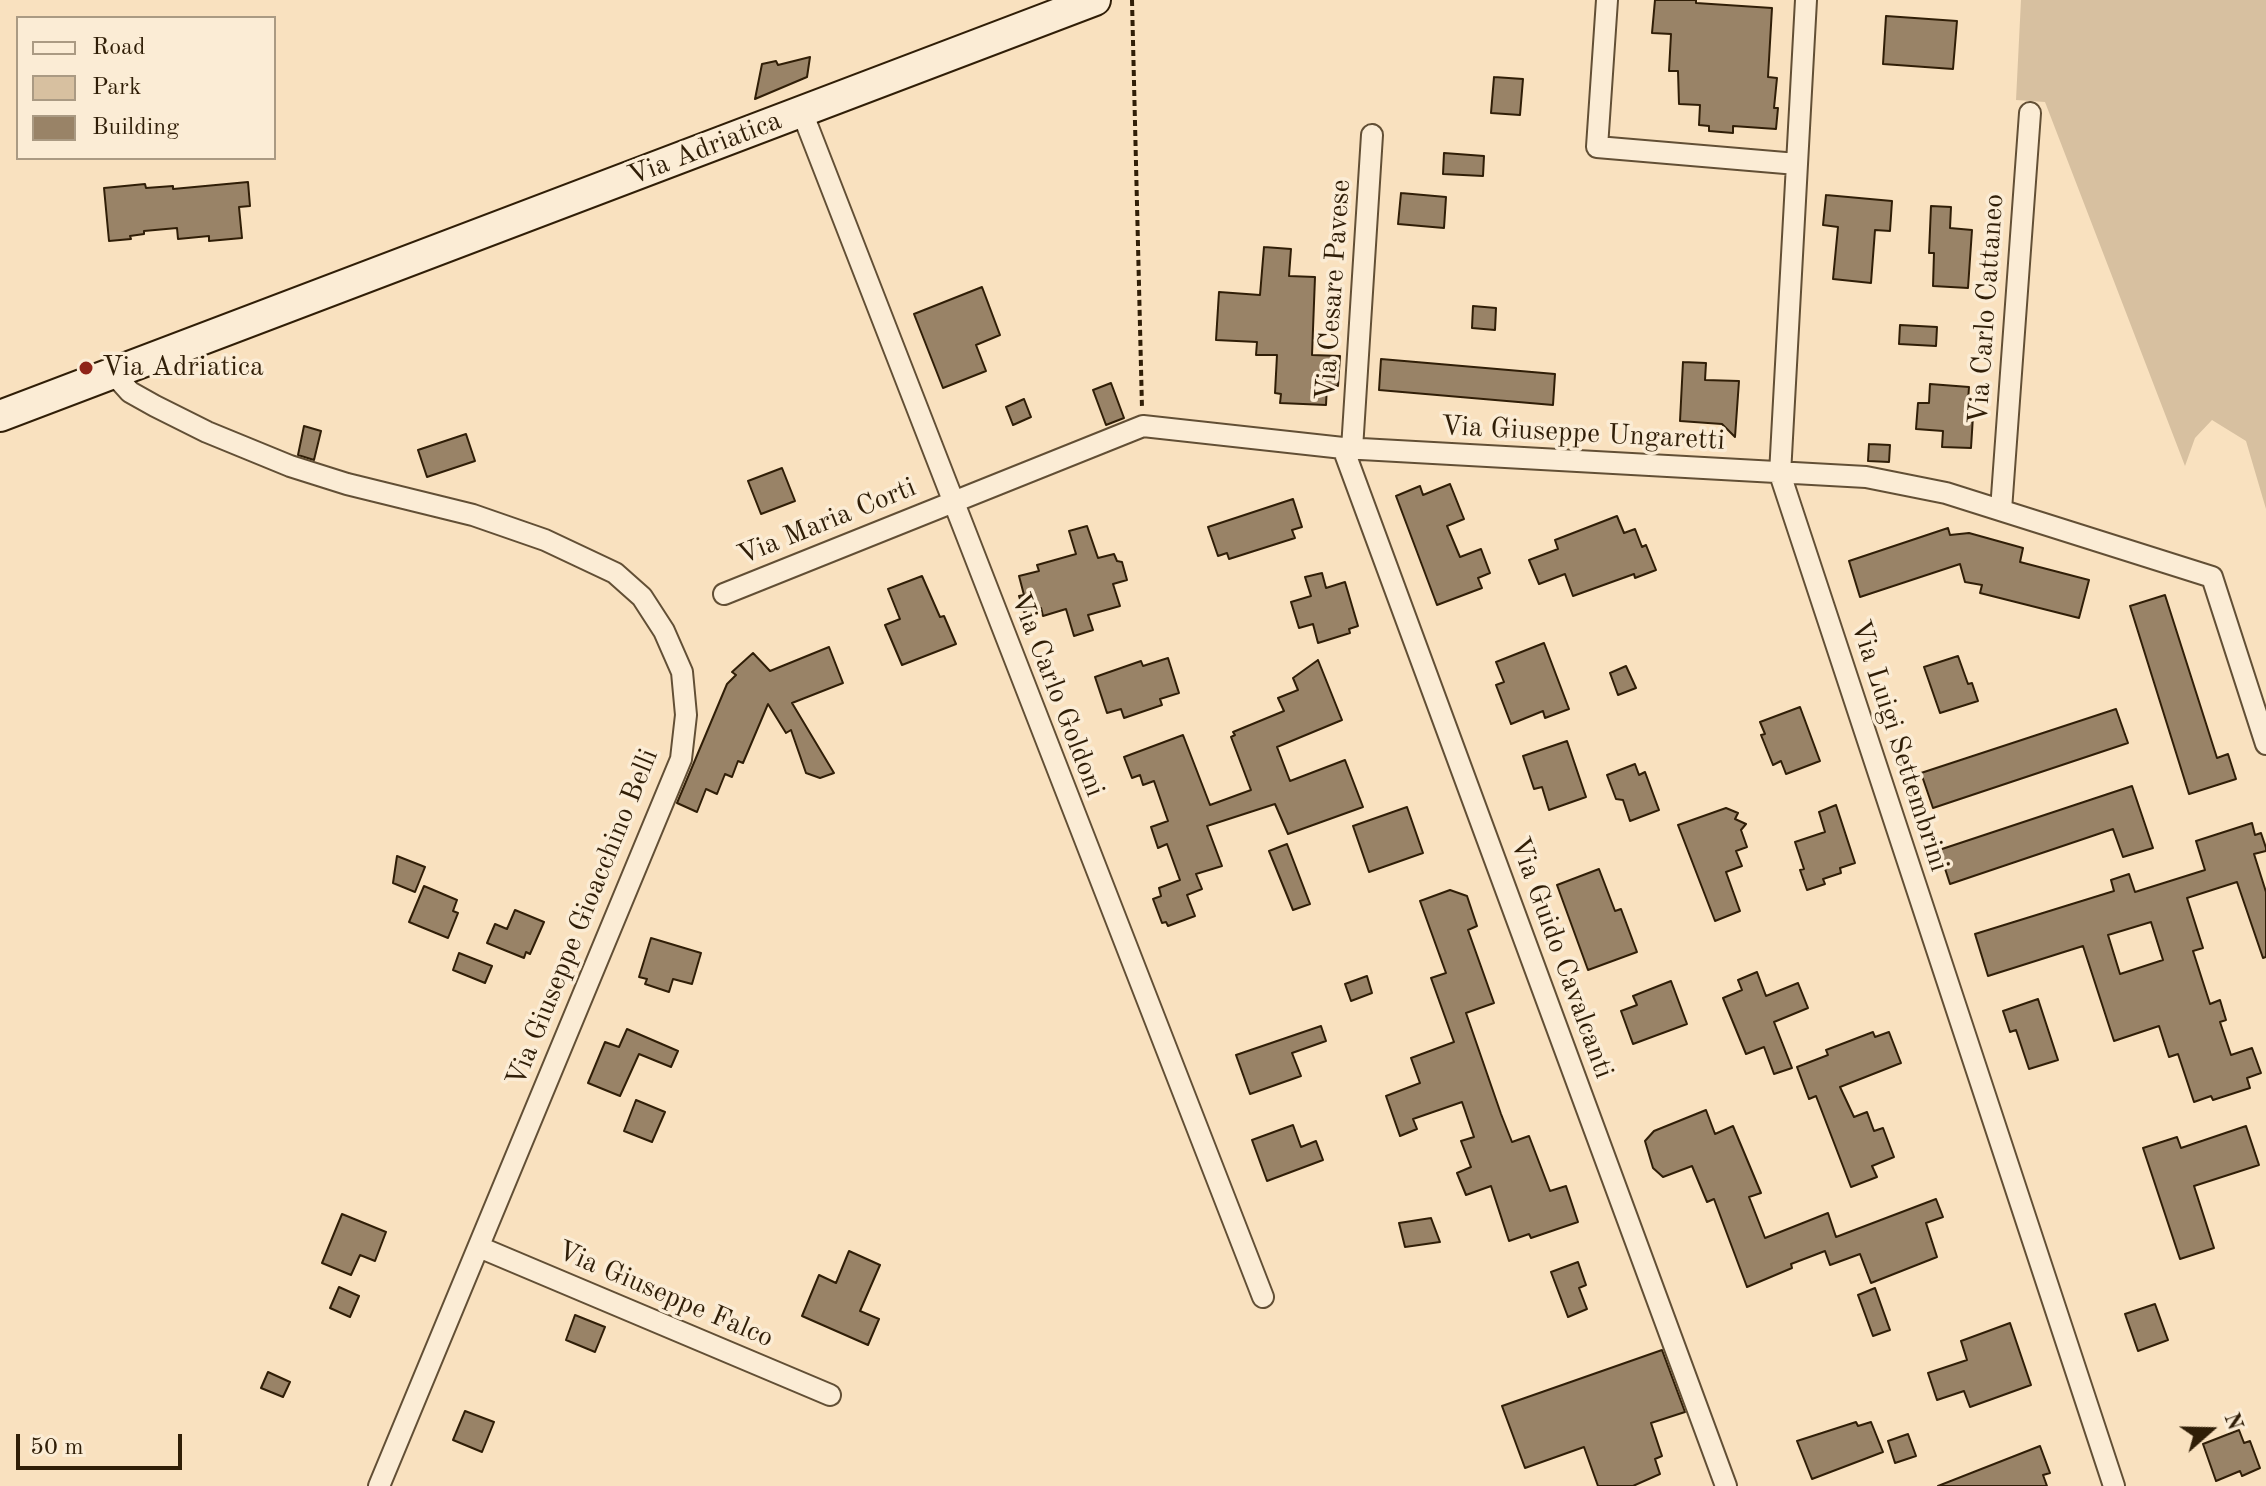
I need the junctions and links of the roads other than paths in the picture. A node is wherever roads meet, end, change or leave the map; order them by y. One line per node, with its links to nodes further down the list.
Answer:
1 (1062, 0): 5 (street)
2 (1095, 0): 5 (street, Via Adriatica)
3 (1607, 0): 9 (street)
4 (1806, 0): 9 (street, Via Luigi Settembrini)
5 (1035, 23): 6 (street, Via Adriatica)
6 (802, 112): 10 (street, Via Adriatica); 14 (street, Via Carlo Goldoni)
7 (2030, 113): 15 (street, Via Carlo Cattaneo)
8 (1372, 135): 12 (street, Via Cesare Pavese)
9 (1797, 164): 13 (street, Via Luigi Settembrini)
10 (112, 372): 11 (street, Via Adriatica); 18 (street, Via Giuseppe Gioacchino Belli)
11 (0, 416)
12 (1347, 449): 13 (street, Via Giuseppe Ungaretti); 14 (street, Via Giuseppe Ungaretti); 22 (street, Via Guido Cavalcanti)
13 (1780, 474): 15 (street, Via Giuseppe Ungaretti); 23 (street, Via Luigi Settembrini)
14 (952, 502): 16 (street, Via Maria Corti); 19 (street, Via Carlo Goldoni)
15 (2001, 510): 17 (street, Via Giuseppe Ungaretti)
16 (724, 594)
17 (2266, 744)
18 (479, 1247): 20 (street, Via Giuseppe Falco); 21 (street, Via Giuseppe Gioacchino Belli)
19 (1263, 1297)
20 (830, 1395)
21 (379, 1486)
22 (1726, 1486)
23 (2114, 1486)

